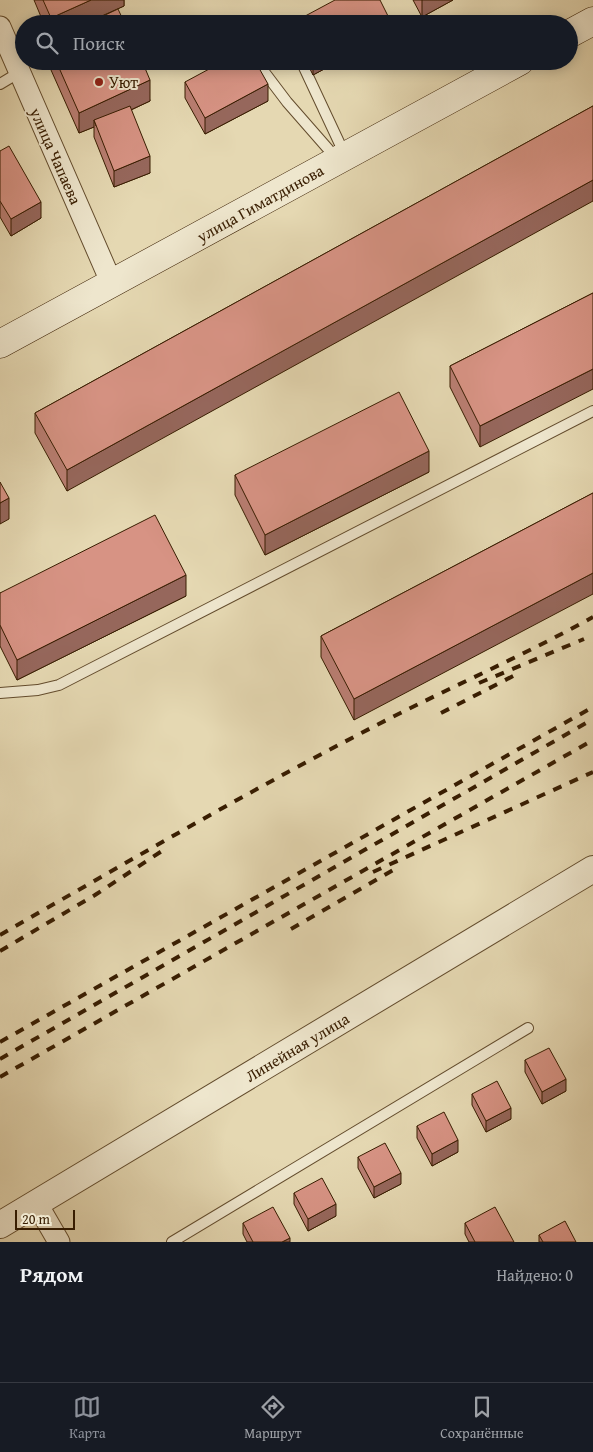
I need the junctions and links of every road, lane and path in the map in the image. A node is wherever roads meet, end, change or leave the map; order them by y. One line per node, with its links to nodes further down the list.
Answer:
1 (593, 21): 3 (main road)
2 (0, 27): 4 (street, улица Чапаева)
3 (578, 29)
4 (15, 61)
5 (263, 70): 10 (lane)
6 (305, 70): 10 (lane)
7 (504, 70): 10 (main road, улица Гиматдинова)
8 (20, 72): 9 (lane); 11 (street, улица Чапаева)
9 (0, 84)
10 (342, 159): 11 (main road, улица Гиматдинова)
11 (112, 284): 12 (main road, улица Гиматдинова)
12 (0, 344)
13 (593, 411): 14 (lane)
14 (0, 693)
15 (593, 869): 17 (street, Линейная улица)
16 (528, 1028): 20 (lane)
17 (37, 1204): 18 (street, Линейная улица); 19 (street)
18 (0, 1225)
19 (59, 1242)
20 (172, 1242)

